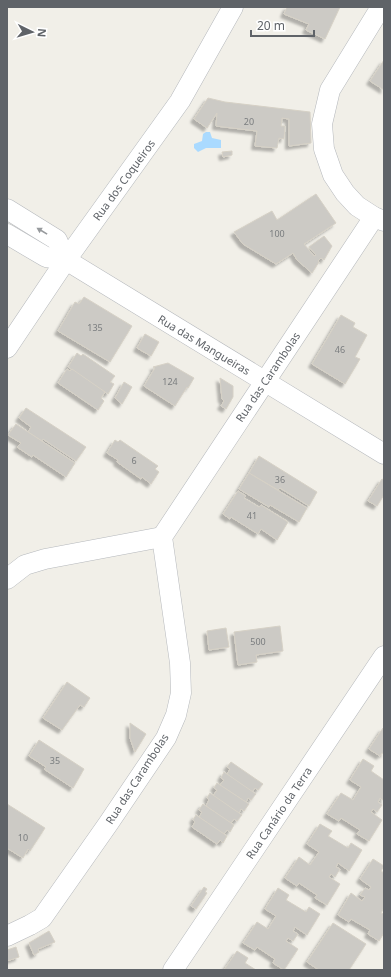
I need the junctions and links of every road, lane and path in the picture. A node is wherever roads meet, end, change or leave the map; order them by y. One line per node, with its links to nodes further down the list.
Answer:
1 (233, 7): 6 (street, Rua dos Coqueiros)
2 (381, 7): 4 (street)
3 (7, 210): 6 (street, one-way to 3)
4 (379, 219): 8 (street, Rua das Carambolas)
5 (7, 234): 6 (street, Rua das Mangueiras)
6 (66, 260): 7 (street, Rua dos Coqueiros); 8 (street, Rua das Mangueiras)
7 (7, 348)
8 (265, 382): 9 (street, Rua das Mangueiras); 10 (street, Rua das Carambolas)
9 (384, 454)
10 (162, 537): 11 (street); 13 (street, Rua das Carambolas)
11 (7, 579)
12 (384, 656): 14 (street, Rua Canário da Terra)
13 (7, 936)
14 (173, 970)

